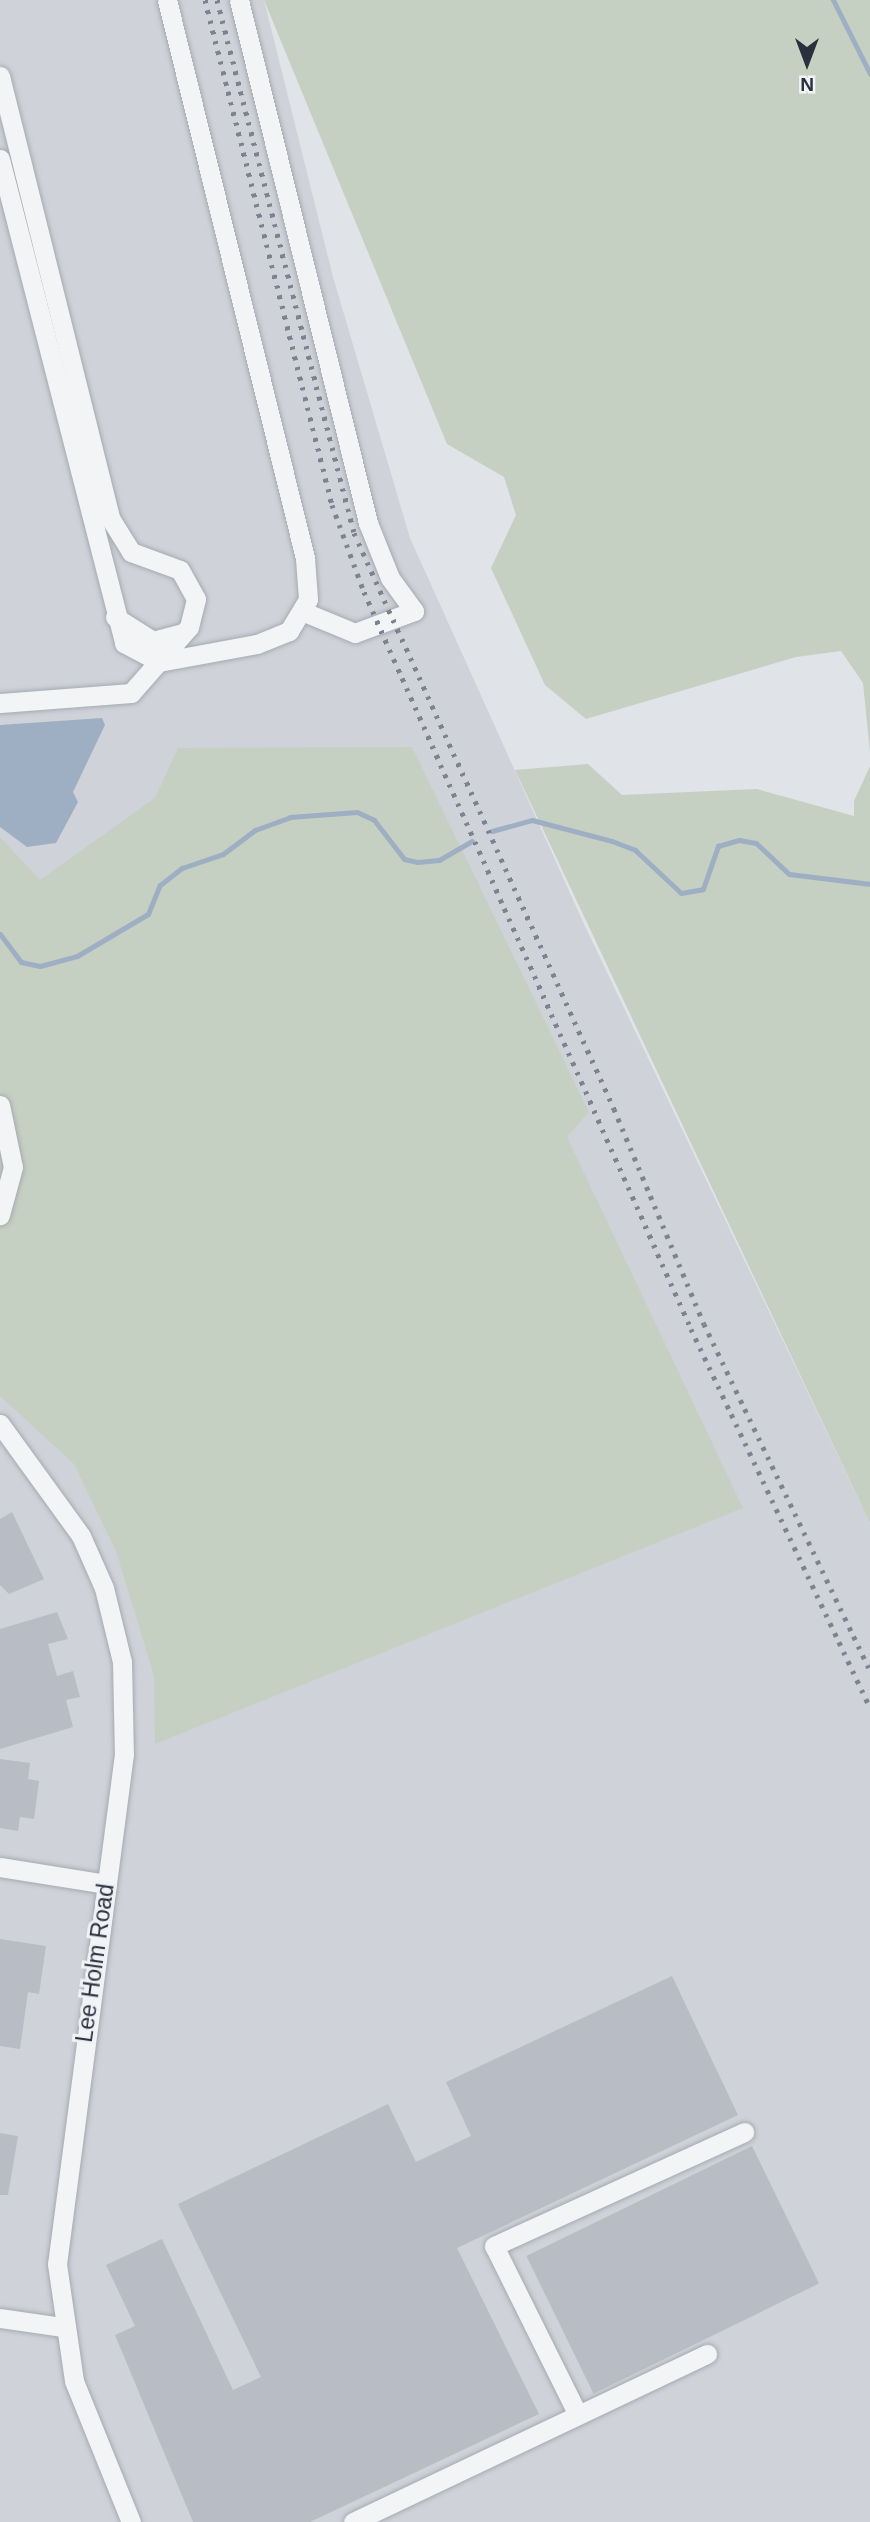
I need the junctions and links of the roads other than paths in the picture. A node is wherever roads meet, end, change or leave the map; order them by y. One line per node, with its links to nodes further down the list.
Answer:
1 (167, 0): 6 (street)
2 (239, 0): 6 (street)
3 (0, 76): 7 (street)
4 (0, 159): 5 (street)
5 (111, 612): 7 (street); 8 (street)
6 (304, 612): 8 (street)
7 (189, 627): 8 (street)
8 (159, 662): 9 (street)
9 (0, 702)
10 (0, 1105): 11 (street)
11 (0, 1215)
12 (0, 1424): 14 (street, Lee Holm Road)
13 (0, 1867): 14 (street)
14 (106, 1884): 17 (street, Lee Holm Road)
15 (744, 2132): 19 (street)
16 (0, 2318): 17 (street)
17 (62, 2327): 20 (street, Lee Holm Road)
18 (707, 2354): 19 (street)
19 (577, 2413): 21 (street)
20 (131, 2522)
21 (353, 2522)

